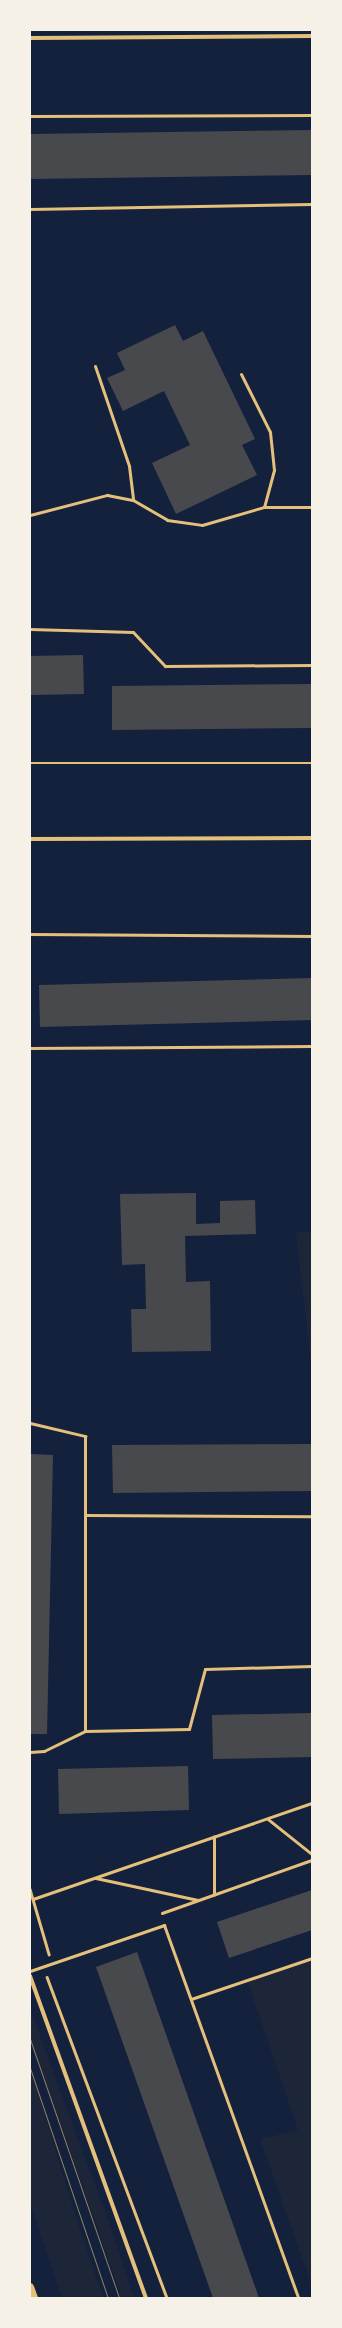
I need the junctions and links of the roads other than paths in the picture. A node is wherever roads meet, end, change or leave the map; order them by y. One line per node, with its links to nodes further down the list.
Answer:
1 (312, 36): 2 (street)
2 (30, 38)
3 (312, 204): 4 (lane)
4 (30, 209)
5 (95, 366): 7 (lane)
6 (241, 374): 8 (lane)
7 (133, 500): 8 (lane); 10 (lane)
8 (264, 507): 9 (lane)
9 (312, 507)
10 (30, 515)
11 (30, 629): 12 (lane)
12 (312, 665)
13 (312, 838): 14 (street)
14 (30, 839)
15 (312, 1046): 16 (lane)
16 (30, 1048)
17 (30, 1423): 18 (lane)
18 (85, 1515): 19 (lane); 21 (lane)
19 (312, 1516)
20 (312, 1666): 21 (lane)
21 (85, 1731): 22 (lane)
22 (30, 1752)
23 (312, 1958): 26 (lane)
24 (30, 1971): 26 (lane)
25 (30, 1976): 29 (street)
26 (191, 1999): 30 (lane)
27 (30, 2287): 28 (main road)
28 (34, 2298)
29 (146, 2298)
30 (298, 2298)

